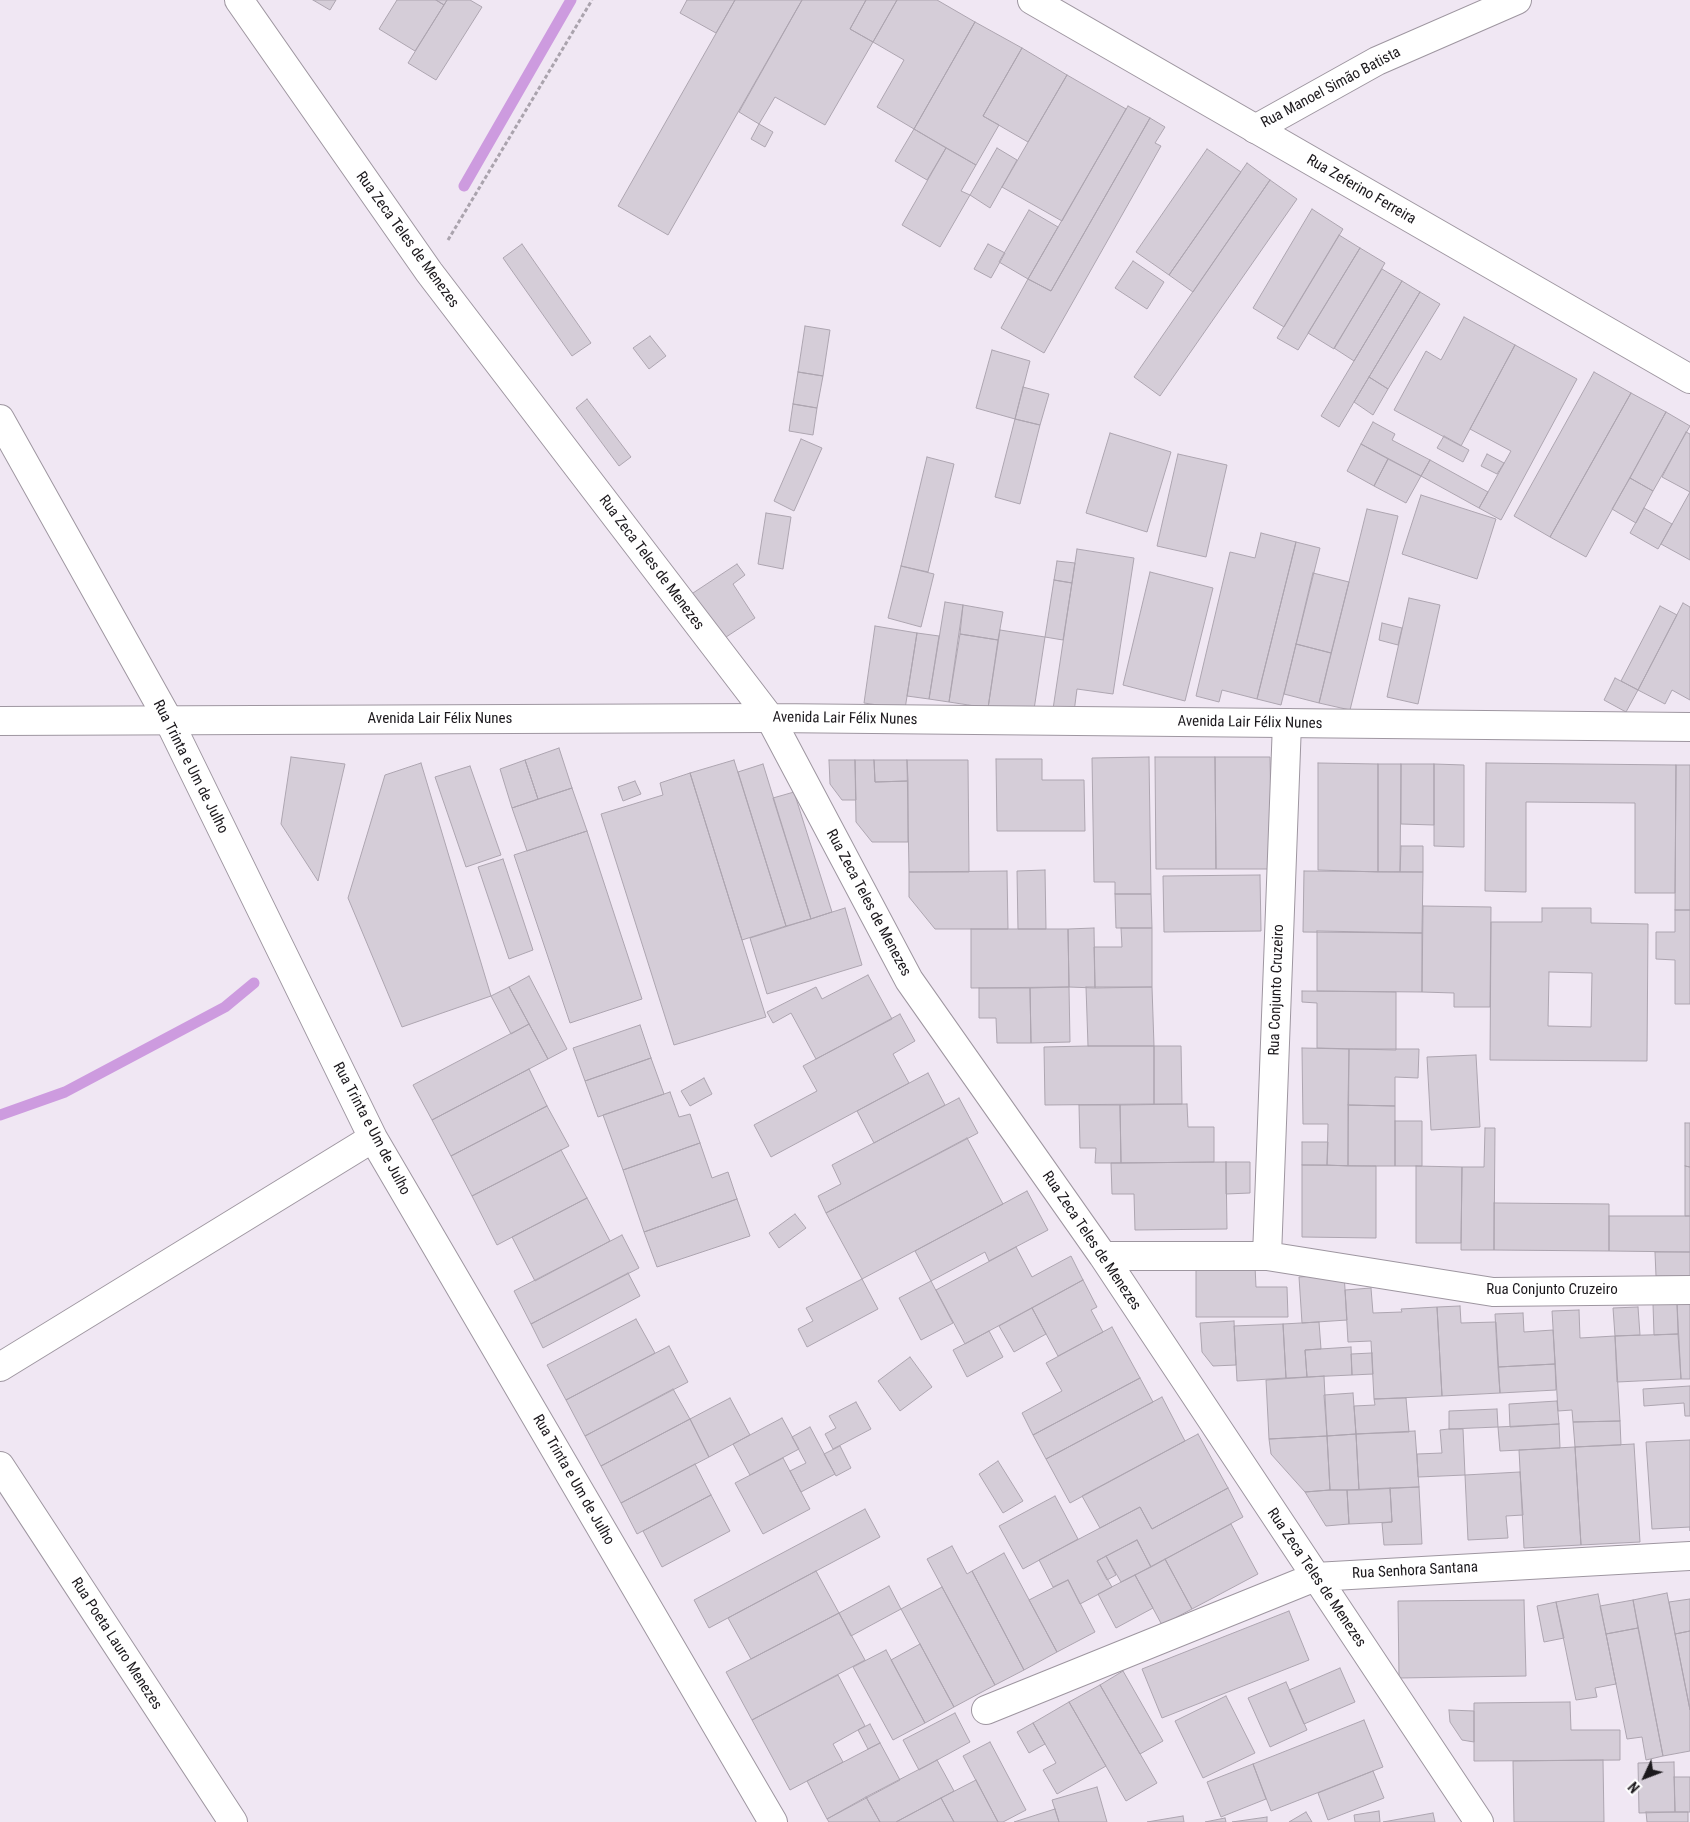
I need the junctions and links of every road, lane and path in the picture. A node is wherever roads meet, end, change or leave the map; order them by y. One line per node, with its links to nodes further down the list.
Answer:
1 (238, 0): 6 (street, Rua Zeca Teles de Menezes)
2 (592, 0): 6 (path)
3 (1032, 0): 5 (street, Rua Zeferino Ferreira)
4 (1517, 0): 5 (street, Rua Manoel Simão Batista)
5 (1255, 129): 7 (street, Rua Zeferino Ferreira)
6 (429, 272): 9 (street, Rua Zeca Teles de Menezes)
7 (1690, 379)
8 (0, 419): 10 (street, Rua Trinta e Um de Julho)
9 (770, 718): 10 (street, Avenida Lair Félix Nunes); 12 (street, Avenida Lair Félix Nunes); 15 (street, Rua Zeca Teles de Menezes)
10 (169, 720): 11 (street, Avenida Lair Félix Nunes); 14 (street, Rua Trinta e Um de Julho)
11 (0, 721)
12 (1287, 723): 13 (street, Avenida Lair Félix Nunes); 16 (street, Rua Conjunto Cruzeiro)
13 (1690, 727)
14 (372, 1138): 18 (street); 24 (street, Rua Trinta e Um de Julho)
15 (1103, 1256): 16 (street, Rua Conjunto Cruzeiro); 21 (street, Rua Zeca Teles de Menezes)
16 (1267, 1256): 17 (street, Rua Conjunto Cruzeiro)
17 (1690, 1290)
18 (0, 1367)
19 (0, 1466): 23 (street, Rua Poeta Lauro Menezes)
20 (1690, 1556): 21 (street, Rua Senhora Santana)
21 (1315, 1577): 22 (street, Rua Senhora Santana); 25 (street, Rua Zeca Teles de Menezes)
22 (986, 1710)
23 (233, 1822)
24 (774, 1822)
25 (1479, 1822)

